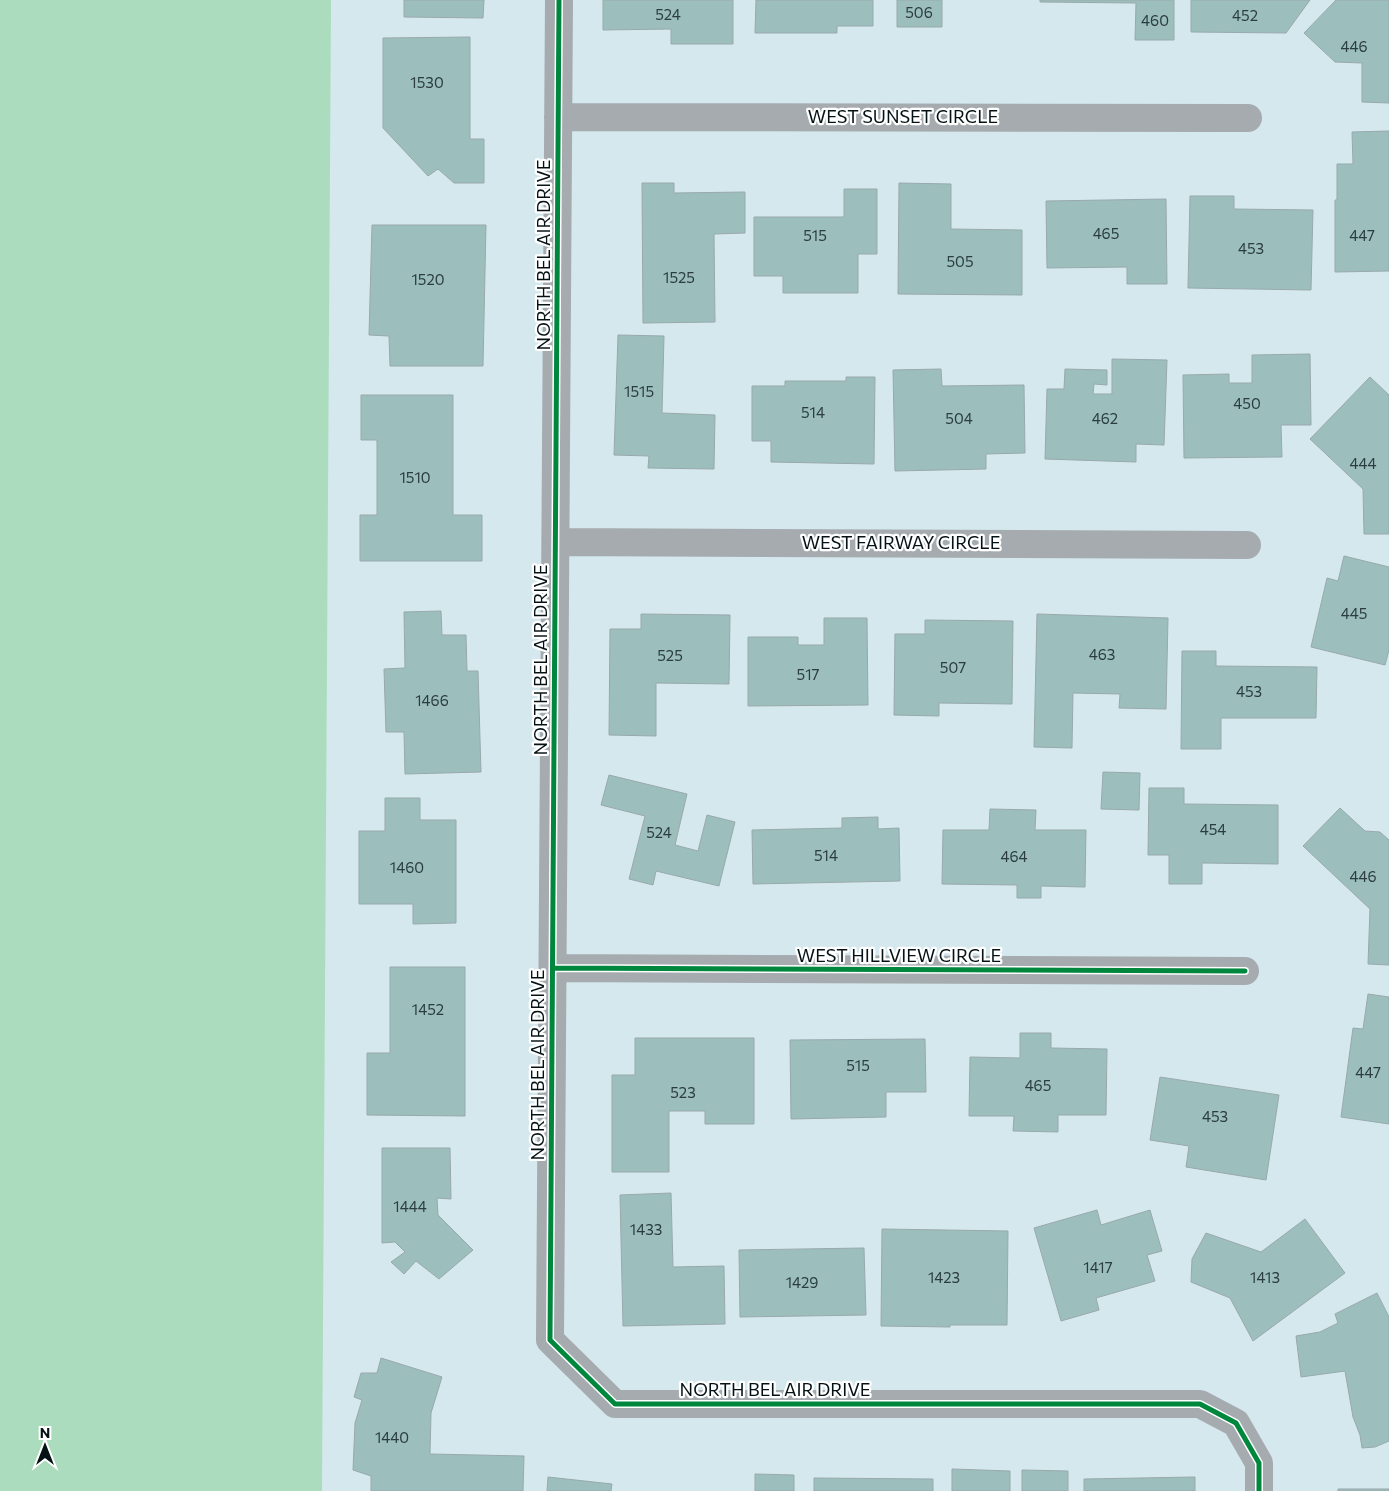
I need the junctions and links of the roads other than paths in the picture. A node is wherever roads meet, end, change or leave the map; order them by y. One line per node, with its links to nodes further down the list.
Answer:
1 (559, 0): 2 (street, NORTH BEL AIR DRIVE)
2 (558, 117): 3 (street, WEST SUNSET CIRCLE); 4 (street, NORTH BEL AIR DRIVE)
3 (1248, 118)
4 (556, 542): 5 (street, WEST FAIRWAY CIRCLE); 6 (street, NORTH BEL AIR DRIVE)
5 (1247, 545)
6 (552, 968): 7 (street, WEST HILLVIEW CIRCLE); 8 (street, NORTH BEL AIR DRIVE)
7 (1245, 971)
8 (1259, 1491)

